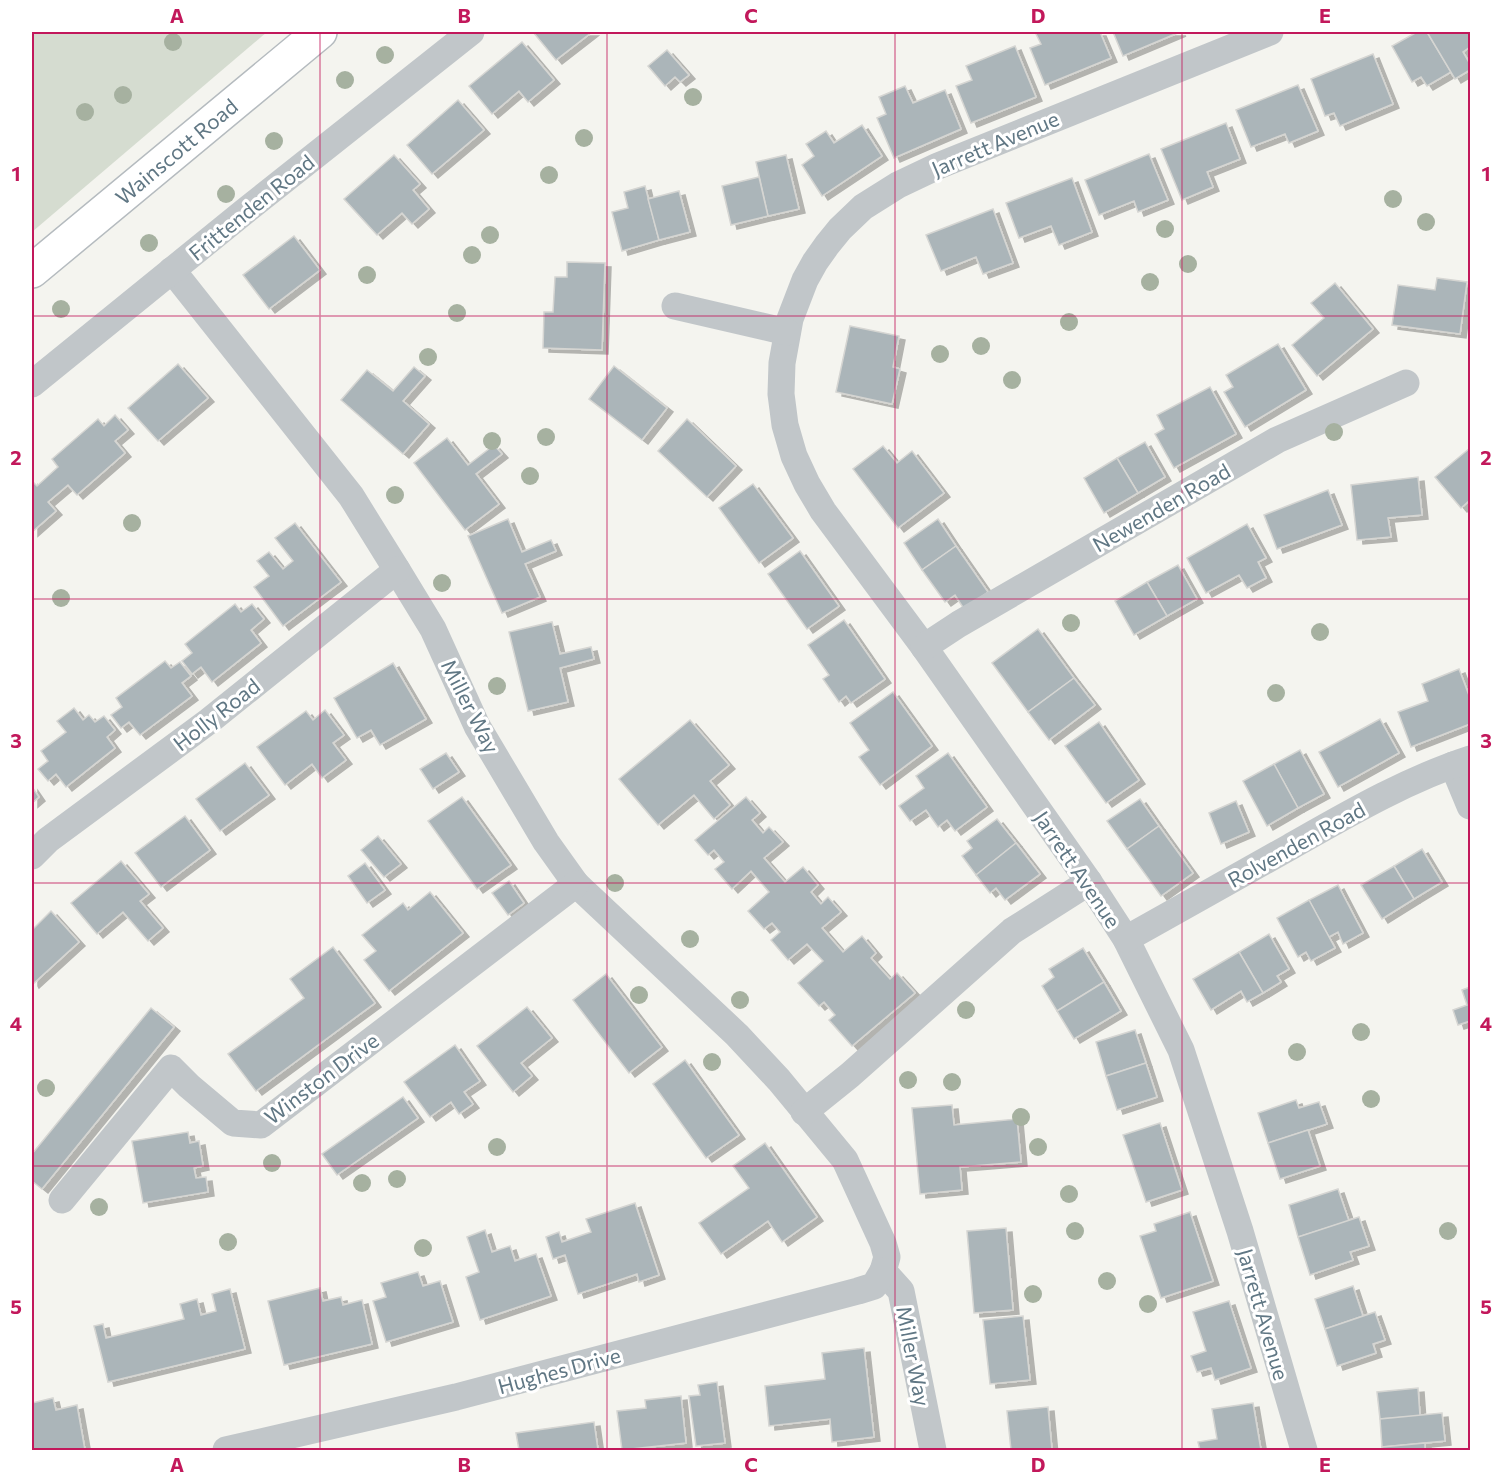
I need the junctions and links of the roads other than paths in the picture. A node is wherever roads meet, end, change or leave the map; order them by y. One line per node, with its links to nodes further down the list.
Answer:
1 (320, 32): 4 (street, Wainscott Road)
2 (471, 32): 5 (street, Frittenden Road)
3 (1270, 32): 7 (street, Jarrett Avenue)
4 (32, 270)
5 (172, 270): 9 (street, Frittenden Road); 10 (street, Miller Way)
6 (675, 306): 7 (street)
7 (787, 332): 11 (street, Jarrett Avenue)
8 (1406, 383): 11 (street, Newenden Road)
9 (32, 384)
10 (398, 570): 14 (street, Holly Road); 16 (street, Miller Way)
11 (924, 647): 15 (street, Jarrett Avenue)
12 (1462, 762): 13 (street); 17 (street, Rolvenden Road)
13 (1470, 806)
14 (32, 856)
15 (1089, 882): 17 (street, Jarrett Avenue); 18 (street)
16 (576, 884): 18 (street, Miller Way); 19 (street, Winston Drive)
17 (1126, 939): 23 (street, Jarrett Avenue)
18 (804, 1112): 20 (street, Miller Way)
19 (62, 1200)
20 (883, 1271): 21 (street, Hughes Drive); 22 (street, Miller Way)
21 (226, 1450)
22 (933, 1450)
23 (1304, 1450)

